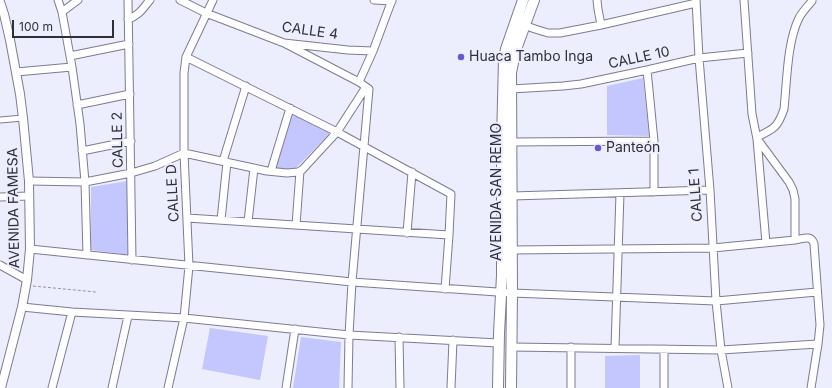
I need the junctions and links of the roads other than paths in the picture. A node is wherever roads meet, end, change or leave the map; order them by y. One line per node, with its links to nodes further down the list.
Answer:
1 (58, 0): 16 (street)
2 (78, 0): 16 (street)
3 (128, 0): 18 (street, CALLE 2)
4 (150, 0): 18 (street)
5 (180, 0): 17 (street, CALLE 4)
6 (212, 0): 17 (street, CALLE D)
7 (374, 0): 8 (street)
8 (392, 0): 23 (street)
9 (524, 0): 19 (main road, AVENIDA SAN REMO)
10 (534, 0): 19 (main road, AVENIDA SAN REMO)
11 (597, 0): 20 (street)
12 (744, 0): 24 (street)
13 (696, 1): 20 (street); 27 (street, CALLE 1)
14 (812, 1): 41 (street)
15 (0, 2): 30 (street, AVENIDA FAMESA)
16 (62, 12): 25 (street)
17 (206, 13): 21 (street, CALLE 4); 26 (street, CALLE D)
18 (128, 19): 22 (street, CALLE 2)
19 (520, 23): 20 (street); 34 (main road, AVENIDA SAN REMO); 82 (main road, AVENIDA SAN REMO)
20 (601, 26)
21 (284, 43): 23 (street, CALLE 4); 31 (street)
22 (129, 44): 25 (street); 35 (street, CALLE 2)
23 (372, 51): 31 (street)
24 (748, 53): 27 (street, CALLE 10); 41 (street)
25 (70, 56): 28 (street)
26 (186, 57): 32 (street); 47 (street, CALLE D)
27 (699, 58): 29 (street, CALLE 10); 56 (street, CALLE 1)
28 (72, 67): 30 (street); 36 (street)
29 (647, 70): 34 (street, CALLE 10); 43 (street)
30 (16, 72): 38 (street, AVENIDA FAMESA)
31 (359, 82): 33 (street)
32 (246, 86): 37 (street); 48 (street)
33 (366, 87): 40 (street); 45 (street)
34 (511, 89): 44 (main road, AVENIDA SAN REMO)
35 (130, 94): 36 (street); 42 (street, CALLE 2)
36 (77, 104): 46 (street)
37 (290, 108): 40 (street); 50 (street)
38 (23, 118): 39 (street); 54 (street, AVENIDA FAMESA)
39 (0, 120)
40 (337, 132): 45 (street); 51 (street)
41 (757, 138): 69 (street); 70 (street)
42 (131, 141): 46 (street); 53 (street, CALLE 2)
43 (654, 141): 44 (street); 57 (street)
44 (511, 142): 60 (main road, AVENIDA SAN REMO)
45 (364, 146): 52 (street); 66 (street)
46 (82, 151): 55 (street)
47 (184, 153): 48 (street); 53 (street); 62 (street, CALLE D)
48 (225, 162): 49 (street); 63 (street)
49 (254, 168): 50 (street); 64 (street)
50 (271, 171): 51 (street)
51 (300, 171): 65 (street)
52 (412, 172): 67 (street); 68 (street)
53 (131, 173): 55 (street); 76 (street, CALLE 2)
54 (29, 181): 55 (street); 59 (street, AVENIDA FAMESA)
55 (84, 182): 75 (street)
56 (710, 190): 57 (street); 71 (street, CALLE 1)
57 (654, 192): 58 (street)
58 (620, 193): 60 (street); 73 (street)
59 (29, 196): 61 (street); 72 (street, AVENIDA FAMESA)
60 (512, 196): 74 (main road, AVENIDA SAN REMO)
61 (0, 197)
62 (187, 218): 63 (street); 78 (street, CALLE D)
63 (221, 220): 64 (street)
64 (248, 222): 65 (street)
65 (296, 225): 66 (street)
66 (357, 229): 67 (street); 79 (street)
67 (407, 232): 68 (street)
68 (449, 235): 81 (street)
69 (795, 240): 70 (street); 83 (street)
70 (766, 243): 71 (street)
71 (713, 248): 73 (street); 86 (street, CALLE 1)
72 (30, 249): 75 (street); 80 (street, AVENIDA FAMESA)
73 (618, 249): 74 (street); 85 (street)
74 (512, 250): 84 (main road, AVENIDA SAN REMO)
75 (87, 255): 76 (street)
76 (132, 260): 78 (street)
77 (0, 265): 80 (street)
78 (189, 266): 79 (street); 90 (street, CALLE D)
79 (352, 282): 81 (street); 92 (street)
80 (27, 283): 87 (street, AVENIDA FAMESA)
81 (445, 288): 82 (street)
82 (502, 292): 84 (street); 95 (main road, AVENIDA SAN REMO)
83 (817, 292): 86 (street); 96 (street)
84 (512, 293): 85 (street); 97 (main road, AVENIDA SAN REMO)
85 (617, 297): 86 (street); 99 (street)
86 (716, 301): 101 (street, CALLE 1)
87 (22, 307): 88 (street); 102 (street, AVENIDA FAMESA)
88 (72, 312): 89 (street); 103 (street)
89 (128, 316): 90 (street); 104 (street)
90 (184, 318): 91 (street); 105 (street, CALLE D)
91 (295, 329): 92 (street); 106 (street)
92 (349, 335): 93 (street); 107 (street)
93 (399, 337): 94 (street); 108 (street)
94 (452, 340): 95 (street); 109 (street)
95 (498, 343): 110 (main road, AVENIDA SAN REMO)
96 (818, 344): 101 (street); 115 (street)
97 (511, 347): 98 (street); 111 (main road, AVENIDA SAN REMO)
98 (571, 347): 99 (street); 112 (street)
99 (615, 348): 100 (street)
100 (664, 349): 101 (street); 113 (street)
101 (721, 350): 114 (street, CALLE 1)
102 (1, 388)
103 (52, 388)
104 (112, 388)
105 (168, 388)
106 (286, 388)
107 (348, 388)
108 (400, 388)
109 (452, 388)
110 (498, 388)
111 (511, 388)
112 (571, 388)
113 (664, 388)
114 (728, 388)
115 (811, 388)

